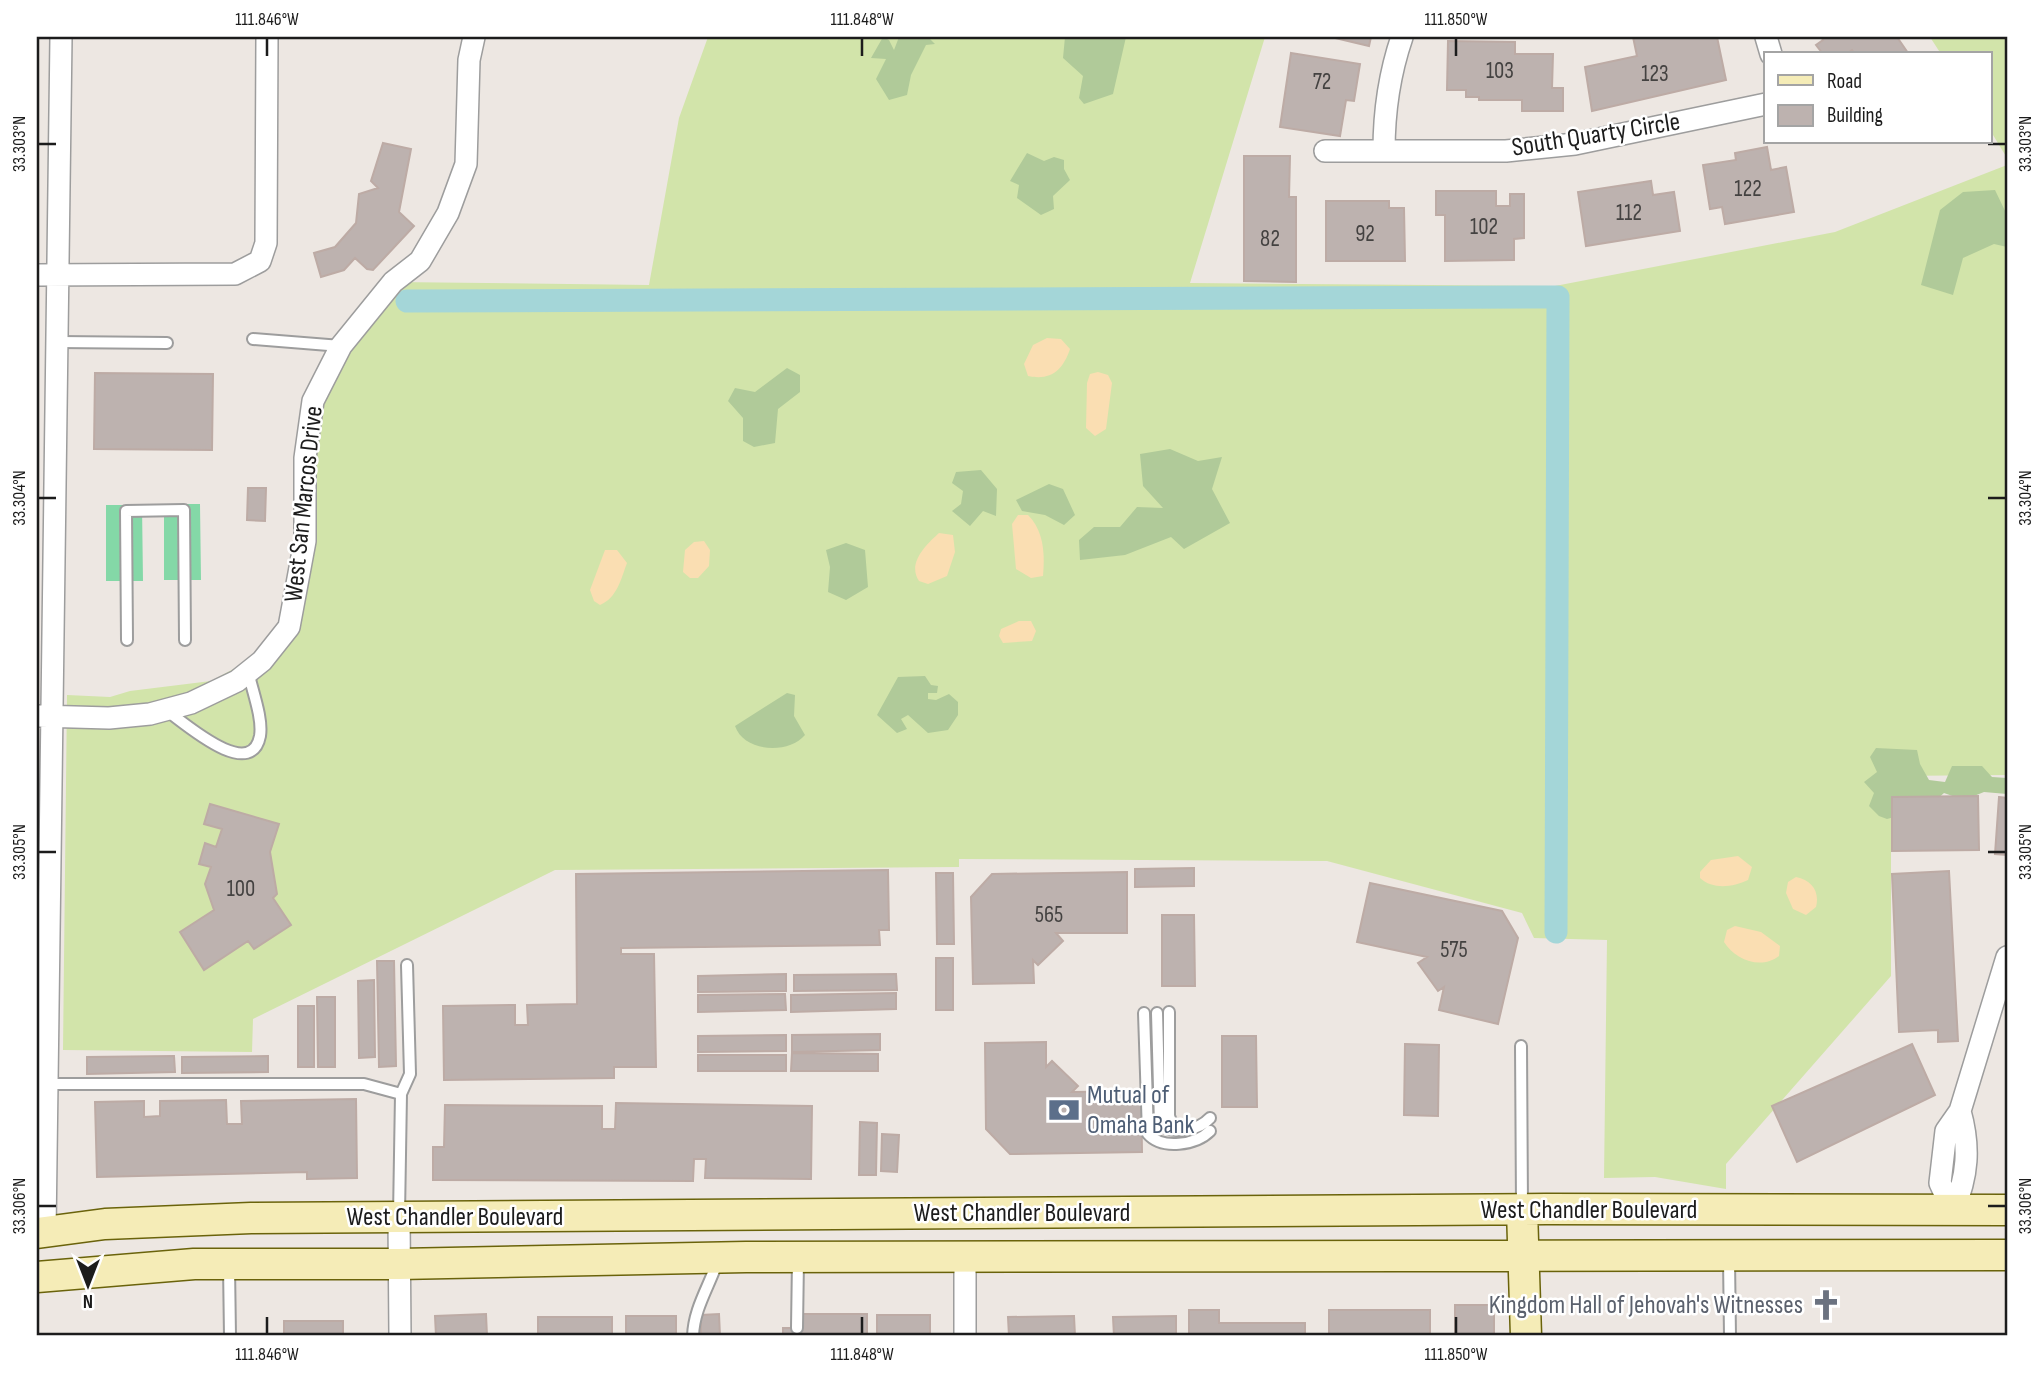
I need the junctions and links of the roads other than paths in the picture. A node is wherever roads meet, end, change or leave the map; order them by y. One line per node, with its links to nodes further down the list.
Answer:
1 (61, 37): 9 (street)
2 (267, 37): 9 (street)
3 (474, 37): 13 (street, West San Marcos Drive)
4 (1402, 37): 7 (street)
5 (1764, 104): 7 (street, South Quarty Circle)
6 (1325, 151): 7 (street, South Quarty Circle)
7 (1384, 151)
8 (37, 275): 9 (street)
9 (59, 275): 11 (street)
10 (253, 339): 13 (lane)
11 (58, 342): 12 (lane); 18 (street)
12 (167, 343)
13 (341, 346): 16 (street, West San Marcos Drive)
14 (127, 640): 15 (lane)
15 (185, 640)
16 (248, 671): 17 (street, West San Marcos Drive); 17 (lane)
17 (166, 710): 18 (street, West San Marcos Drive)
18 (44, 716): 19 (street)
19 (42, 882): 27 (street)
20 (2007, 957): 32 (street)
21 (407, 965): 26 (lane)
22 (1169, 1012): 29 (lane)
23 (1144, 1013): 30 (lane)
24 (1157, 1013): 29 (lane)
25 (1521, 1046): 31 (lane)
26 (401, 1094): 27 (lane); 34 (lane)
27 (43, 1096): 35 (street)
28 (1210, 1118): 29 (lane)
29 (1182, 1130)
30 (1210, 1130)
31 (1522, 1210): 32 (main road, West Chandler Boulevard); 34 (main road, West Chandler Boulevard); 36 (main road)
32 (1953, 1210): 33 (main road, West Chandler Boulevard)
33 (2007, 1210)
34 (399, 1218): 35 (main road, West Chandler Boulevard); 43 (street)
35 (41, 1233)
36 (1524, 1254): 37 (main road, West Chandler Boulevard); 39 (main road, West Chandler Boulevard); 50 (main road)
37 (1729, 1254): 38 (main road, West Chandler Boulevard); 51 (lane)
38 (2007, 1255)
39 (965, 1256): 40 (main road, West Chandler Boulevard); 49 (street)
40 (798, 1257): 41 (main road, West Chandler Boulevard); 45 (lane)
41 (719, 1258): 43 (main road, West Chandler Boulevard); 48 (lane)
42 (229, 1263): 43 (main road, West Chandler Boulevard); 44 (main road, West Chandler Boulevard); 46 (lane)
43 (399, 1264): 47 (street)
44 (37, 1277)
45 (797, 1328)
46 (230, 1336)
47 (400, 1336)
48 (693, 1336)
49 (965, 1336)
50 (1526, 1336)
51 (1730, 1336)

